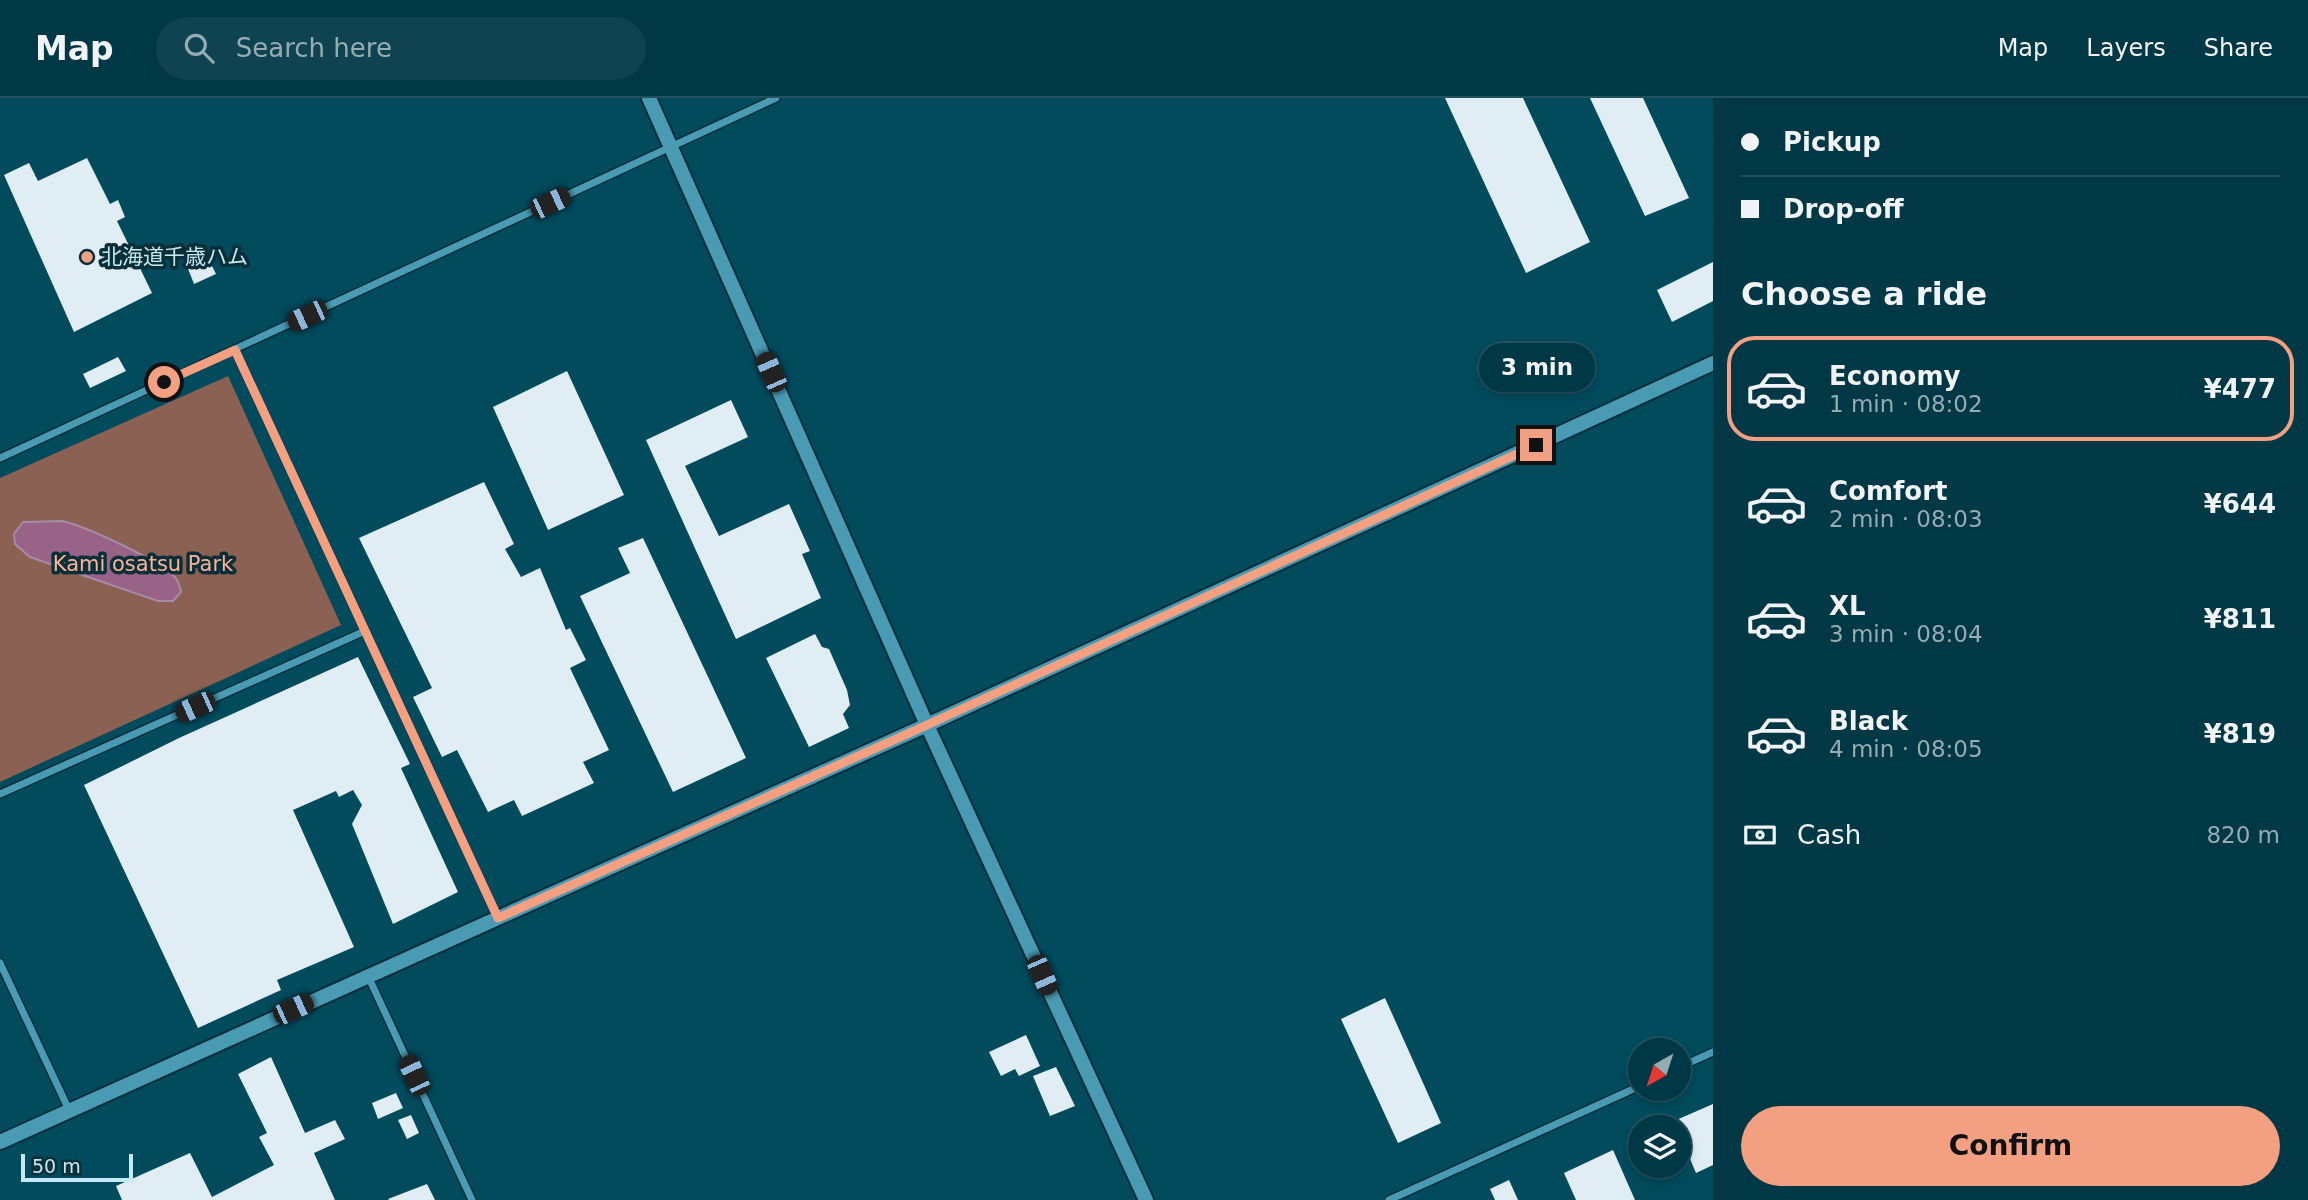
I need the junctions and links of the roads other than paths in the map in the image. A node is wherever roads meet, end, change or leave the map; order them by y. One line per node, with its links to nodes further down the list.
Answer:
1 (649, 98): 3 (street)
2 (776, 98): 3 (street)
3 (671, 146): 4 (street); 8 (street)
4 (235, 350): 6 (street); 7 (street)
5 (1713, 363): 8 (street)
6 (0, 458)
7 (365, 631): 9 (street); 10 (street)
8 (927, 725): 10 (street); 19 (street)
9 (0, 794)
10 (498, 918): 12 (street)
11 (0, 962): 16 (street)
12 (368, 975): 16 (street); 18 (street)
13 (1713, 1052): 14 (street)
14 (1691, 1062)
15 (1628, 1091): 20 (street)
16 (69, 1110): 17 (street)
17 (0, 1142)
18 (471, 1200)
19 (1146, 1200)
20 (1389, 1200)

